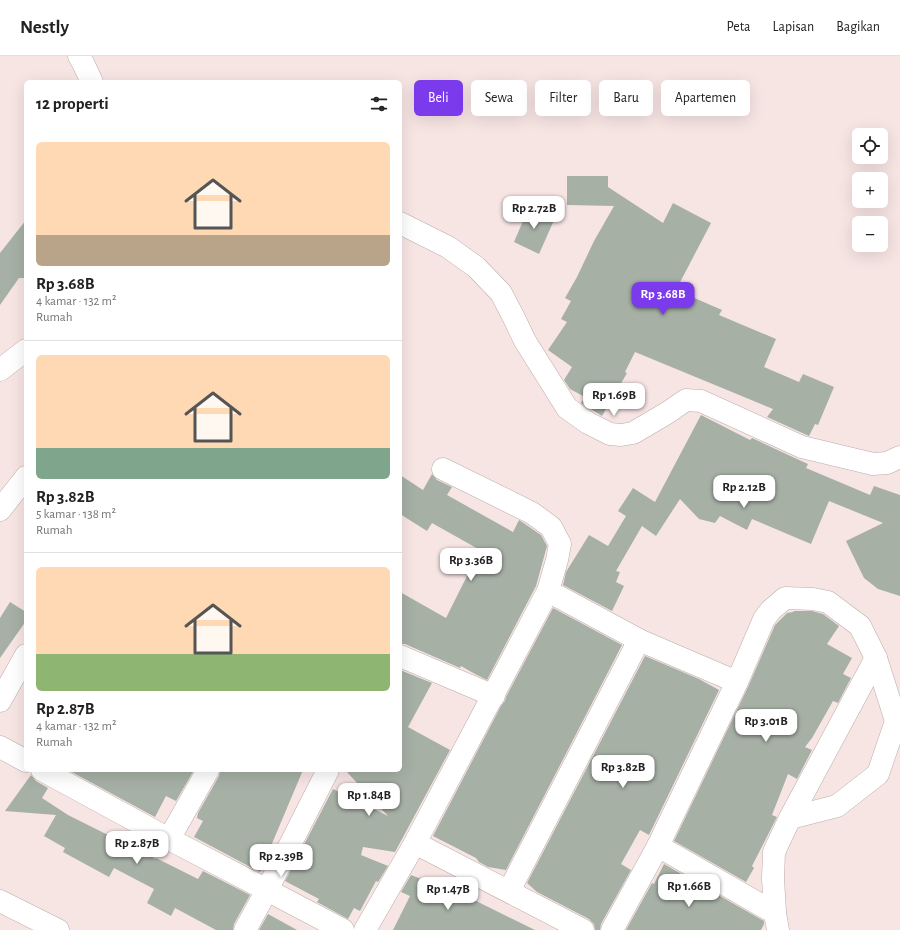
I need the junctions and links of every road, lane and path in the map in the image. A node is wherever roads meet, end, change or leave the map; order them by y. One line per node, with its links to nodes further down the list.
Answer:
1 (78, 56): 2 (street)
2 (91, 80)
3 (402, 224): 6 (street)
4 (24, 352): 5 (street)
5 (0, 370)
6 (900, 457)
7 (443, 469): 10 (street)
8 (24, 480): 9 (street)
9 (0, 510)
10 (548, 591): 11 (street); 16 (street)
11 (638, 640): 15 (street); 28 (street)
12 (402, 657): 16 (street)
13 (876, 658): 15 (street); 23 (street); 23 (street)
14 (24, 659): 17 (street)
15 (737, 682): 26 (street)
16 (494, 696): 25 (street)
17 (0, 701)
18 (0, 747): 19 (street)
19 (24, 761)
20 (46, 772): 24 (street)
21 (207, 772): 24 (street)
22 (327, 772): 27 (street)
23 (790, 818): 30 (street)
24 (169, 839): 27 (street)
25 (415, 843): 28 (street); 34 (street)
26 (658, 846): 30 (street); 36 (street)
27 (267, 890): 32 (street); 33 (street)
28 (509, 891): 35 (street)
29 (0, 901): 31 (street)
30 (777, 922)
31 (58, 930)
32 (245, 930)
33 (343, 930)
34 (365, 930)
35 (583, 930)
36 (612, 930)

